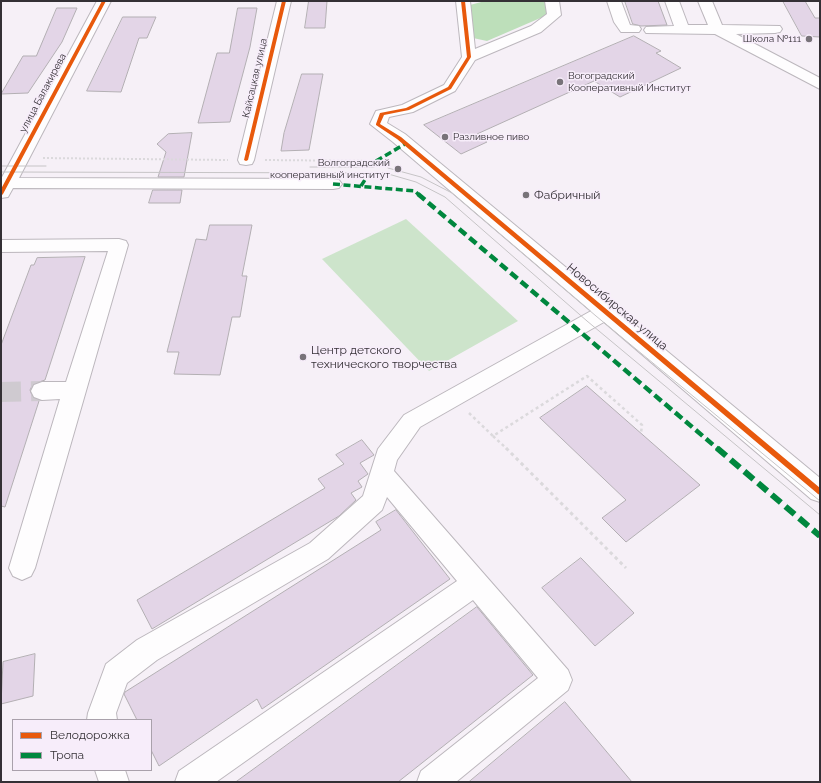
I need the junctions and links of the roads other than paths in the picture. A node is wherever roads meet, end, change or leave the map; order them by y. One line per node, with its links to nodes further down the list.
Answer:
1 (104, 1): 16 (street, улица Балакирева)
2 (284, 1): 15 (street, Кайсацкая улица)
3 (463, 1): 13 (street)
4 (552, 1): 13 (street)
5 (614, 1): 10 (street)
6 (672, 1): 12 (street)
7 (705, 1): 8 (street)
8 (717, 29): 9 (street); 12 (street); 14 (street)
9 (775, 29)
10 (634, 30)
11 (651, 30): 12 (street)
12 (683, 30)
13 (469, 57): 19 (street, Новосибирская улица)
14 (820, 84)
15 (246, 160)
16 (5, 182): 17 (street)
17 (333, 184)
18 (1, 246): 20 (street)
19 (606, 312): 22 (street); 23 (street, Новосибирская улица)
20 (74, 390): 21 (street); 24 (street)
21 (42, 391)
22 (381, 473): 25 (street); 26 (street)
23 (820, 492)
24 (22, 568)
25 (475, 583): 29 (street); 30 (street)
26 (102, 719)
27 (110, 771): 28 (street)
28 (114, 782)
29 (190, 782)
30 (432, 782)

